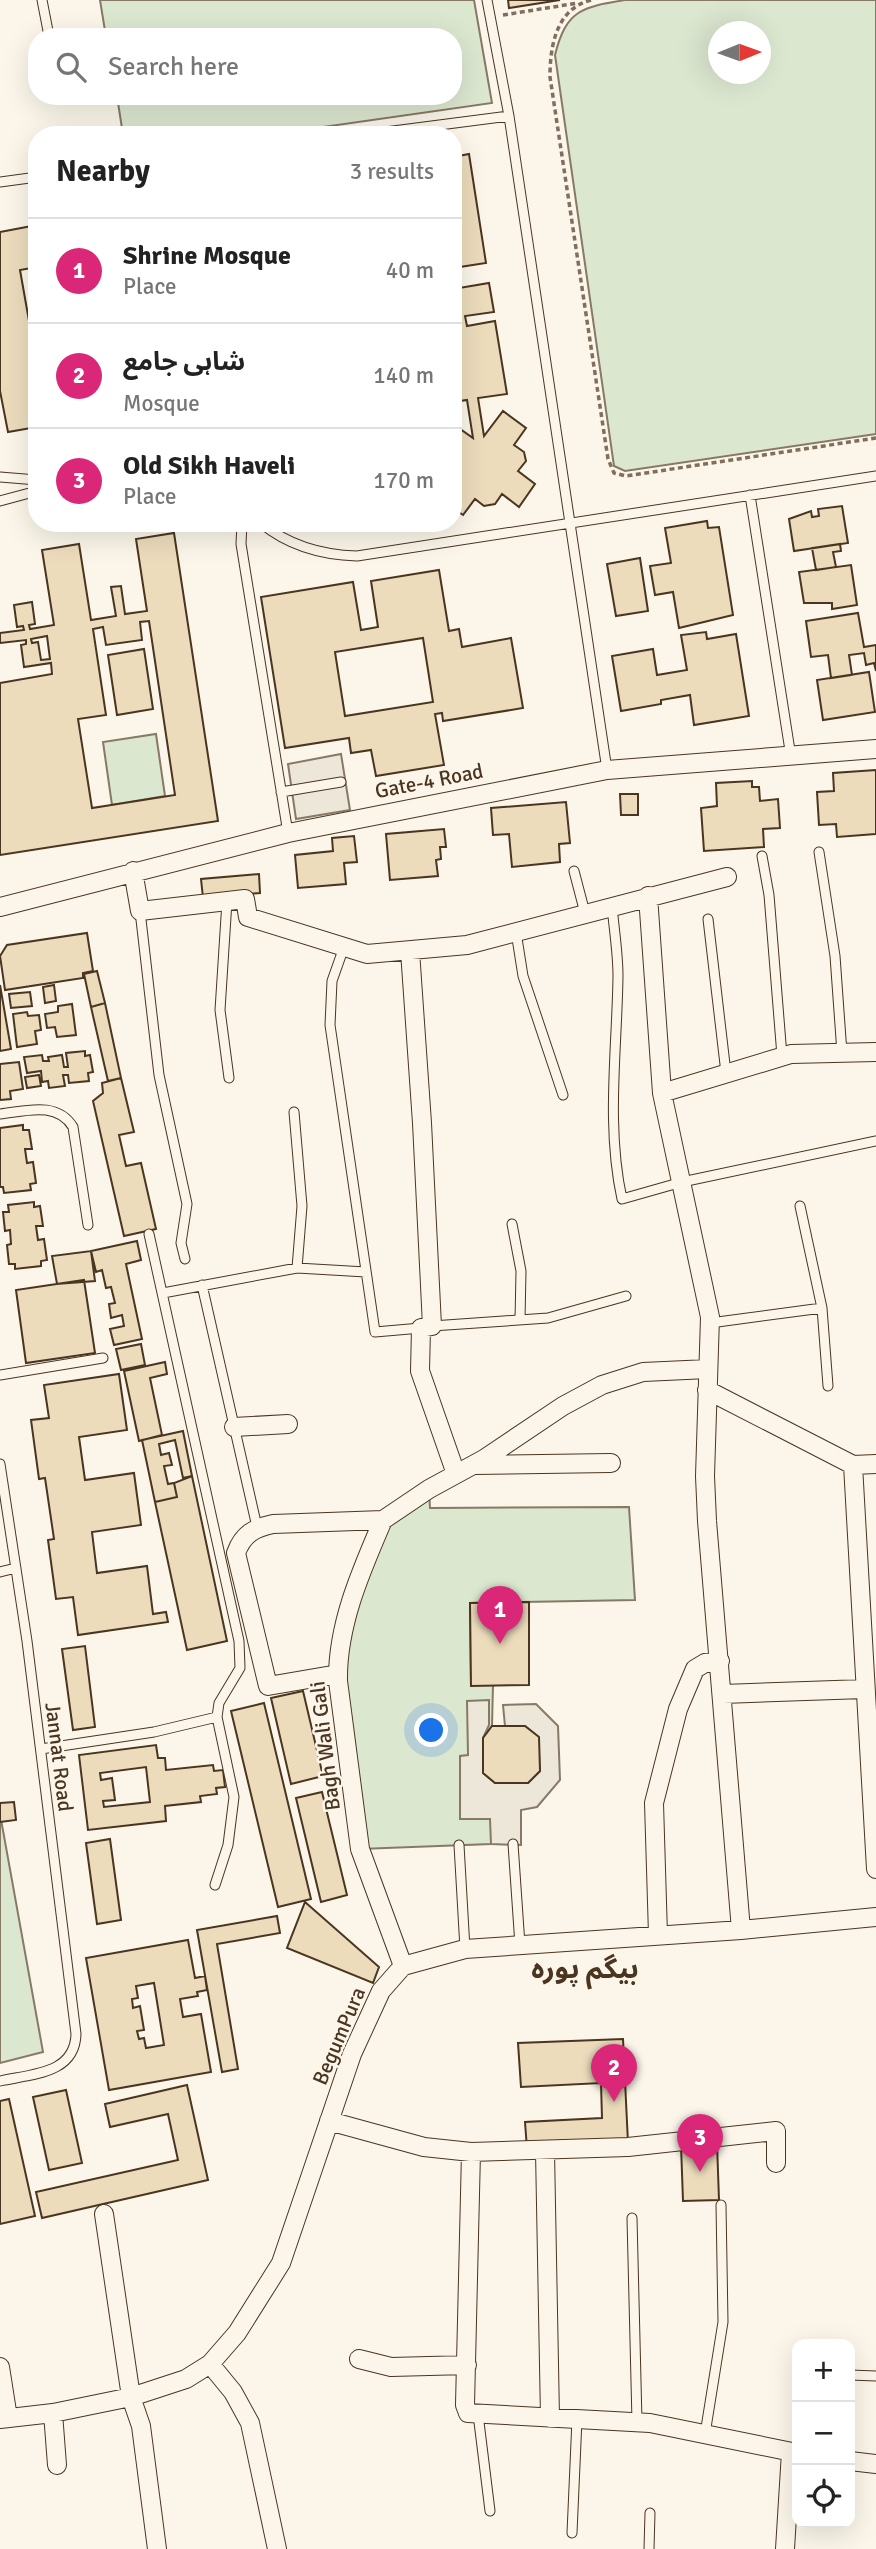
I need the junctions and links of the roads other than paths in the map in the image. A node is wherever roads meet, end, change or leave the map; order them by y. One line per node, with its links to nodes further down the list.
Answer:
1 (42, 0): 3 (lane)
2 (487, 0): 4 (lane)
3 (47, 28)
4 (509, 116): 5 (lane); 14 (lane)
5 (432, 126)
6 (28, 178): 7 (lane)
7 (0, 182)
8 (876, 476): 12 (lane)
9 (0, 477): 10 (lane)
10 (28, 479)
11 (28, 493): 13 (lane)
12 (750, 495): 14 (lane); 18 (lane)
13 (0, 501)
14 (571, 524): 16 (lane); 19 (lane)
15 (241, 532): 21 (lane)
16 (272, 532)
17 (876, 749): 18 (street, Gate-4 Road)
18 (791, 757): 19 (street, Gate-4 Road)
19 (607, 769): 22 (street, Gate-4 Road)
20 (341, 782): 21 (lane)
21 (281, 792): 22 (lane)
22 (288, 833): 25 (street, Gate-4 Road)
23 (819, 852): 39 (lane)
24 (762, 856): 40 (lane)
25 (133, 871): 31 (street, Gate-4 Road); 32 (street)
26 (574, 871): 33 (lane)
27 (727, 877): 28 (street)
28 (648, 896): 30 (street); 43 (street)
29 (227, 901): 32 (street); 36 (street); 42 (lane)
30 (612, 906): 33 (street); 48 (lane)
31 (0, 907)
32 (140, 911): 53 (lane)
33 (585, 913): 35 (street)
34 (708, 919): 41 (lane)
35 (516, 932): 37 (street); 44 (lane)
36 (344, 947): 37 (street); 55 (lane)
37 (410, 951): 62 (street)
38 (876, 1052): 39 (street)
39 (842, 1054): 40 (street)
40 (782, 1056): 41 (street)
41 (726, 1073): 43 (street)
42 (229, 1078)
43 (662, 1093): 48 (street)
44 (563, 1095)
45 (294, 1112): 54 (lane)
46 (0, 1114): 51 (lane)
47 (876, 1142): 48 (lane)
48 (682, 1182): 61 (street)
49 (800, 1206): 59 (lane)
50 (512, 1224): 60 (lane)
51 (88, 1225)
52 (149, 1234): 57 (lane)
53 (186, 1259)
54 (297, 1268): 55 (lane); 56 (lane)
55 (366, 1272): 62 (lane)
56 (202, 1285): 57 (lane); 69 (lane)
57 (163, 1293): 84 (lane)
58 (626, 1296): 60 (lane)
59 (822, 1308): 61 (lane); 66 (lane)
60 (520, 1320): 62 (lane)
61 (710, 1323): 64 (street)
62 (426, 1327): 75 (street)
63 (103, 1358): 65 (lane)
64 (708, 1369): 67 (street); 73 (street)
65 (0, 1375)
66 (828, 1386)
67 (707, 1390): 74 (street); 80 (street)
68 (288, 1424): 69 (street)
69 (234, 1427): 77 (lane)
70 (611, 1462): 73 (street)
71 (0, 1464): 78 (lane, Jannat Road)
72 (876, 1464): 74 (street)
73 (474, 1465): 75 (street)
74 (853, 1465): 82 (street)
75 (456, 1474): 76 (street)
76 (383, 1520): 77 (street); 81 (street, Bagh Wali Gali)
77 (257, 1527): 81 (street)
78 (16, 1569): 79 (lane); 85 (lane, Jannat Road)
79 (0, 1572)
80 (720, 1661): 83 (street); 92 (street)
81 (338, 1674): 95 (street, Bagh Wali Gali)
82 (864, 1689): 83 (street); 88 (street)
83 (723, 1694): 91 (street)
84 (217, 1717): 85 (lane); 89 (lane)
85 (41, 1749): 96 (lane, Jannat Road)
86 (459, 1844): 94 (lane)
87 (513, 1844): 93 (lane)
88 (876, 1869)
89 (215, 1885)
90 (876, 1917): 91 (street)
91 (741, 1930): 92 (street)
92 (658, 1935): 93 (street)
93 (520, 1945): 94 (street)
94 (465, 1949): 95 (street)
95 (403, 1966): 97 (street, BegumPura)
96 (0, 2081)
97 (329, 2120): 99 (street); 105 (street, BegumPura)
98 (545, 2151): 99 (street); 100 (street); 113 (street)
99 (471, 2152): 106 (street)
100 (776, 2164)
101 (721, 2205): 117 (lane)
102 (104, 2214): 110 (street)
103 (632, 2218): 116 (lane)
104 (359, 2359): 106 (street)
105 (210, 2364): 110 (street, BegumPura); 127 (street)
106 (467, 2365): 112 (street)
107 (0, 2367): 114 (street)
108 (855, 2375): 109 (lane)
109 (876, 2376)
110 (131, 2397): 111 (street, BegumPura); 126 (street)
111 (53, 2413): 114 (street, BegumPura); 121 (street)
112 (478, 2414): 113 (street); 123 (lane)
113 (550, 2418): 115 (street)
114 (4, 2419)
115 (578, 2419): 116 (street); 125 (lane)
116 (637, 2422): 117 (street)
117 (705, 2434): 118 (street)
118 (792, 2453)
119 (855, 2461): 120 (street)
120 (876, 2464)
121 (57, 2465)
122 (793, 2465): 129 (street)
123 (490, 2511)
124 (650, 2514): 128 (lane)
125 (572, 2533)
126 (157, 2549)
127 (277, 2549)
128 (649, 2549)
129 (785, 2549)

